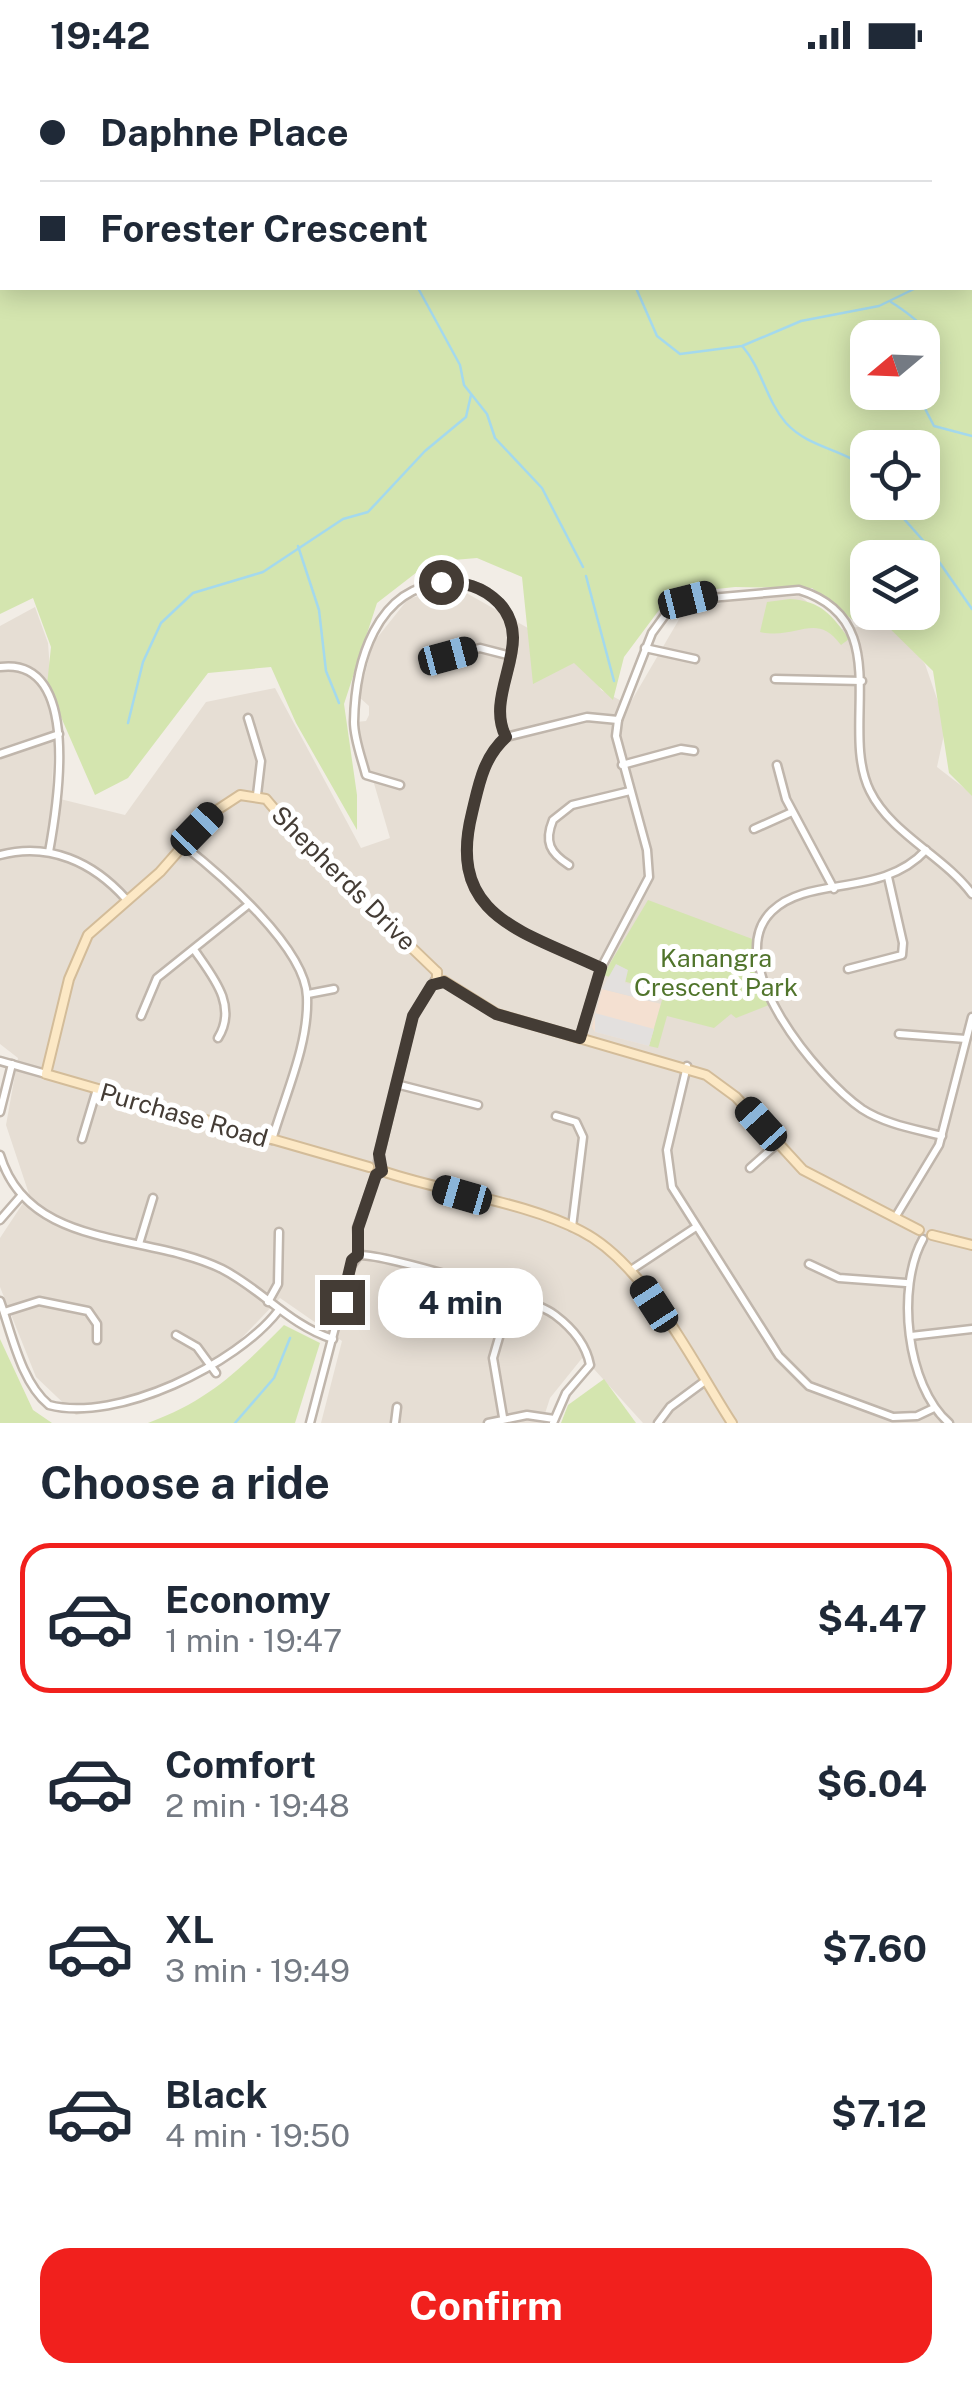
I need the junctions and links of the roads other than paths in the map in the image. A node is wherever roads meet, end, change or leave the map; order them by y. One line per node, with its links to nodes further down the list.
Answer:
1 (646, 648): 4 (street); 7 (street); 9 (street)
2 (448, 656): 3 (street)
3 (511, 656): 11 (street); 16 (street)
4 (695, 659)
5 (0, 666): 10 (street)
6 (775, 679): 7 (street)
7 (862, 681): 22 (street)
8 (248, 718): 18 (street)
9 (618, 720): 11 (street); 14 (street)
10 (59, 734): 13 (street); 23 (street)
11 (506, 737): 32 (street)
12 (694, 751): 14 (street)
13 (0, 754)
14 (622, 764): 17 (street)
15 (777, 765): 19 (street)
16 (400, 784)
17 (630, 791): 25 (street); 32 (street)
18 (257, 795): 21 (main road, Shepherds Drive); 34 (main road, Shepherds Drive)
19 (792, 812): 20 (street); 27 (street)
20 (754, 829)
21 (184, 844): 29 (main road, Shepherds Drive); 30 (street)
22 (926, 850): 26 (street); 28 (street)
23 (50, 852): 24 (street); 29 (street)
24 (0, 856)
25 (570, 865)
26 (888, 877): 27 (street); 33 (street)
27 (834, 889): 52 (street)
28 (972, 894)
29 (126, 899): 46 (main road, Shepherds Drive)
30 (248, 906): 31 (street); 36 (street)
31 (195, 951): 37 (street); 40 (street)
32 (601, 968): 41 (street)
33 (848, 969)
34 (439, 978): 41 (main road, Shepherds Drive); 47 (street)
35 (334, 990): 36 (street)
36 (308, 994): 54 (street)
37 (141, 1016)
38 (972, 1018): 42 (street)
39 (899, 1034): 42 (street)
40 (218, 1038)
41 (580, 1038): 45 (main road, Shepherds Drive)
42 (966, 1040): 52 (street)
43 (0, 1061): 44 (street, Purchase Road)
44 (12, 1064): 46 (street, Purchase Road); 50 (street)
45 (687, 1066): 55 (main road, Shepherds Drive); 64 (street)
46 (46, 1074): 48 (main road, Purchase Road)
47 (396, 1084): 49 (street); 58 (street)
48 (97, 1089): 53 (street); 54 (main road, Purchase Road)
49 (478, 1105)
50 (0, 1112)
51 (556, 1116): 63 (street)
52 (942, 1136): 61 (street)
53 (82, 1138)
54 (272, 1141): 58 (main road, Purchase Road)
55 (778, 1144): 57 (street); 61 (main road, Shepherds Drive)
56 (0, 1155): 59 (street)
57 (750, 1168)
58 (376, 1169): 63 (main road, Purchase Road); 69 (street)
59 (21, 1196): 62 (street); 67 (street)
60 (153, 1198): 67 (street)
61 (896, 1216): 66 (main road, Shepherds Drive)
62 (0, 1220)
63 (572, 1226): 71 (main road, Purchase Road)
64 (696, 1227): 71 (street); 89 (street)
65 (278, 1232): 76 (street)
66 (925, 1235): 68 (main road, Shepherds Drive); 73 (street)
67 (138, 1244): 76 (street)
68 (972, 1245)
69 (358, 1255): 72 (street); 83 (street)
70 (809, 1264): 73 (street)
71 (631, 1270): 86 (main road, Purchase Road)
72 (436, 1274): 74 (street); 79 (street)
73 (906, 1283): 82 (street)
74 (511, 1296): 90 (street); 92 (street)
75 (0, 1301): 78 (street)
76 (268, 1302): 77 (street)
77 (278, 1311): 83 (street); 85 (street)
78 (4, 1312): 84 (street); 91 (street)
79 (428, 1326)
80 (972, 1330): 82 (street)
81 (176, 1335): 85 (street)
82 (911, 1336): 89 (street)
83 (333, 1339): 93 (street)
84 (97, 1340)
85 (216, 1374): 87 (street)
86 (704, 1381): 96 (street); 97 (main road, Purchase Road)
87 (202, 1383)
88 (398, 1406): 94 (street)
89 (934, 1408): 98 (street)
90 (503, 1417): 92 (street); 95 (street)
91 (87, 1420)
92 (554, 1421)
93 (310, 1423)
94 (395, 1423)
95 (488, 1423)
96 (658, 1423)
97 (732, 1423)
98 (949, 1423)

